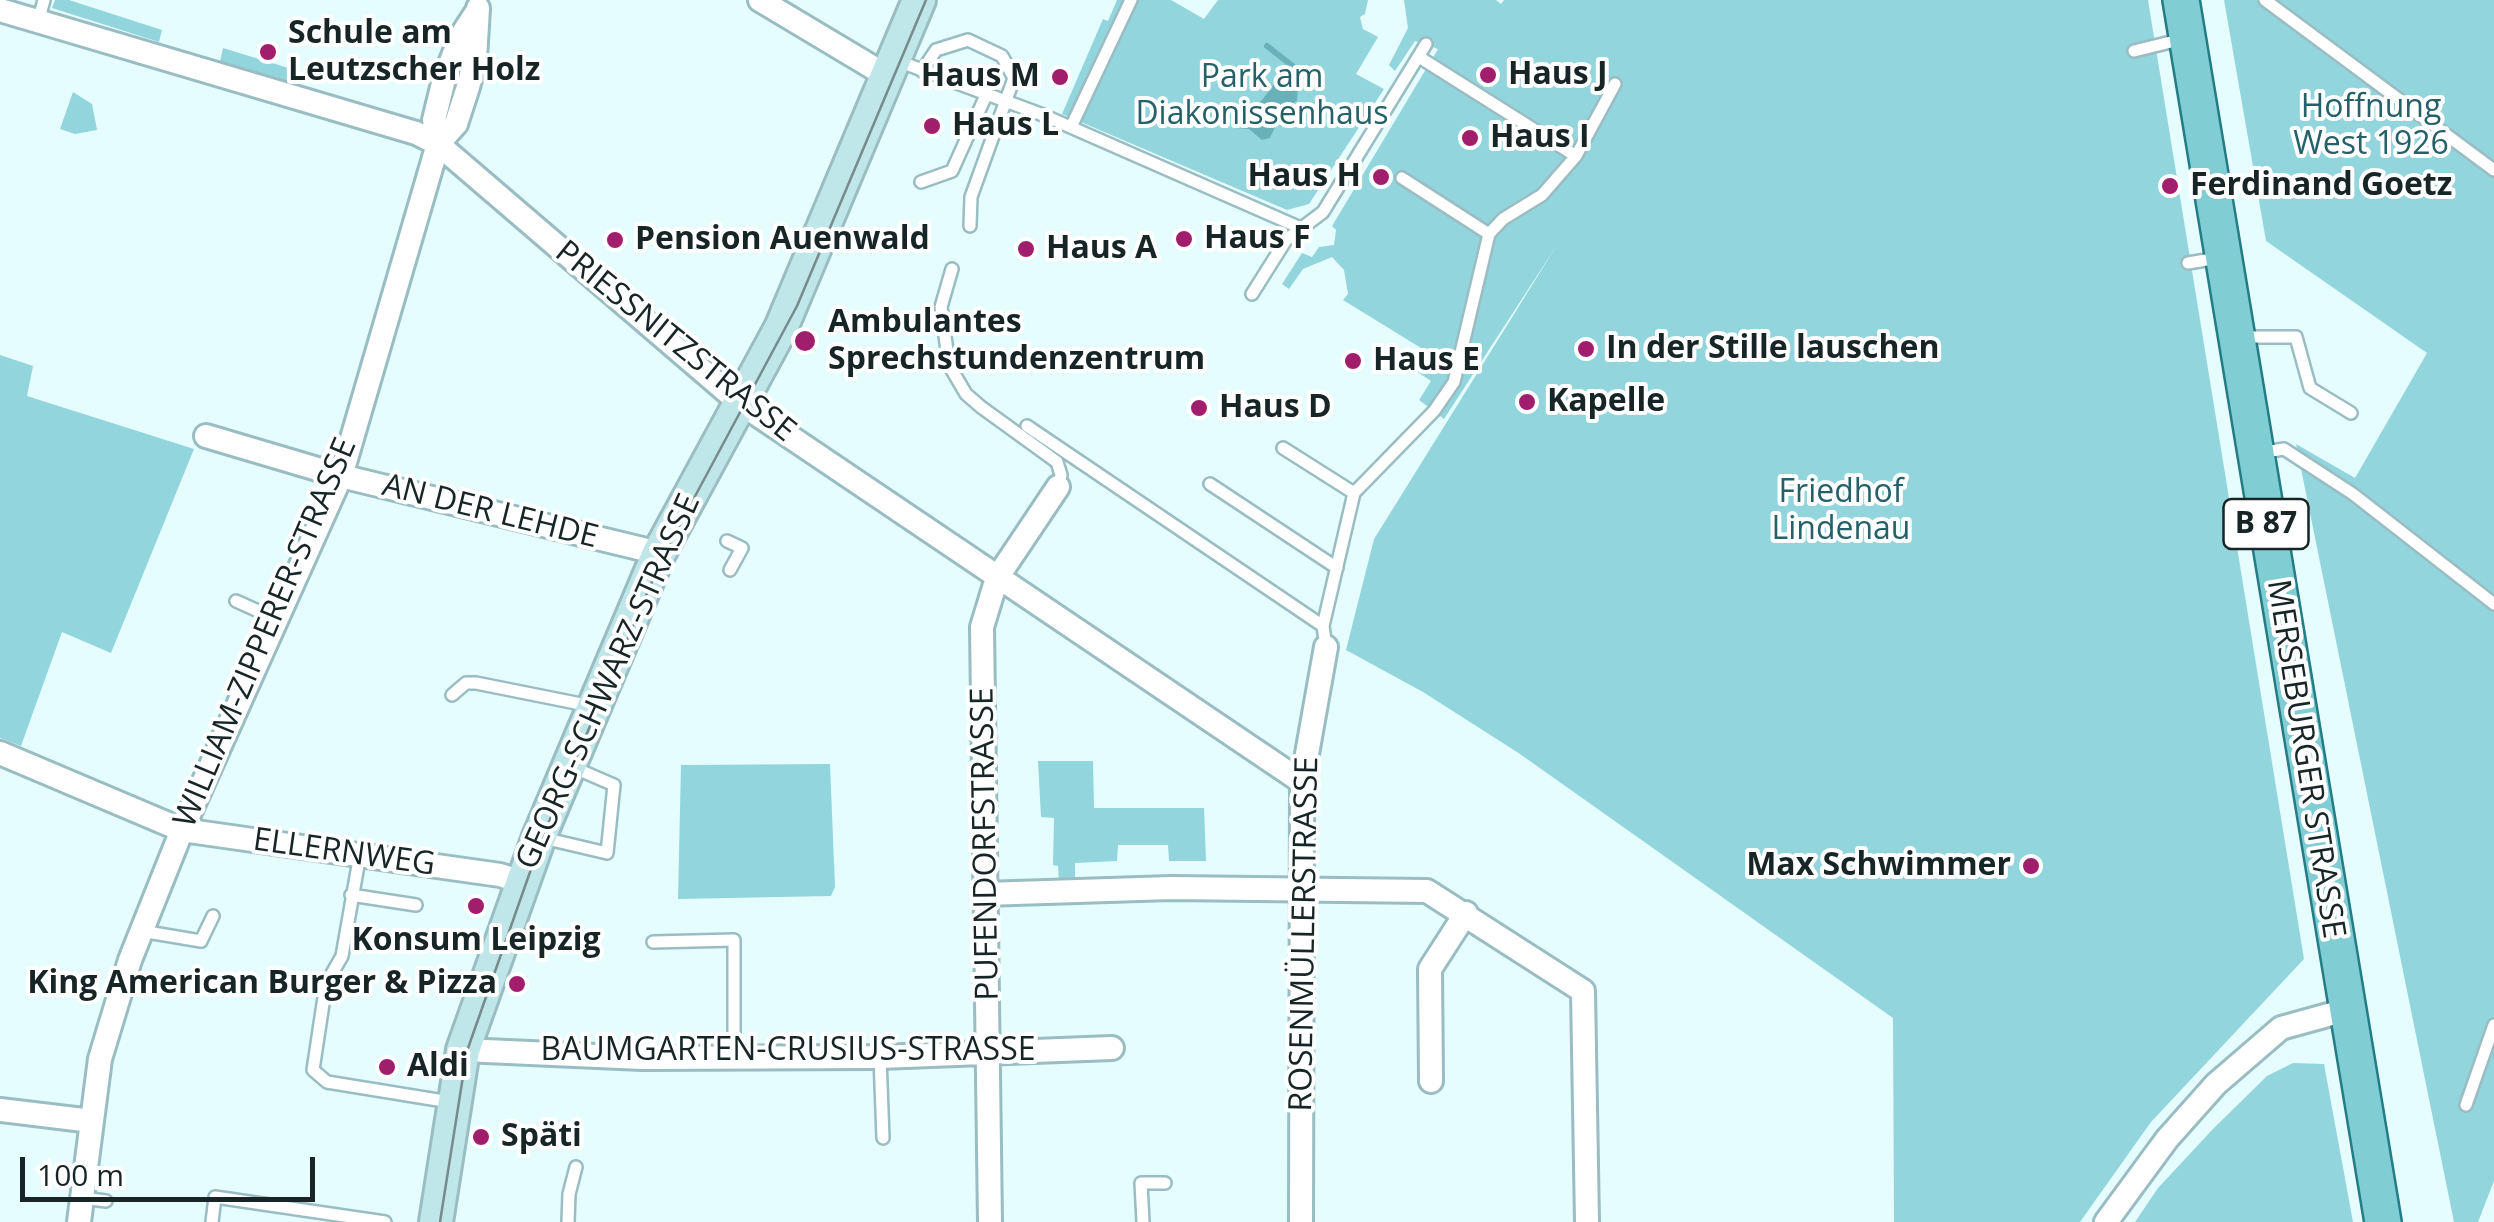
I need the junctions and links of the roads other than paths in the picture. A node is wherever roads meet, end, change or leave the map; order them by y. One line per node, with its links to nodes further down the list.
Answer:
1 (760, 0): 13 (street)
2 (919, 0): 13 (street, GEORG-SCHWARZ-STRASSE)
3 (1131, 0): 17 (lane)
4 (2182, 0): 9 (main road, MERSEBURGER STRASSE / B 87)
5 (2265, 0): 20 (lane)
6 (478, 6): 18 (street, WILLIAM-ZIPPERER-STRASSE)
7 (0, 10): 8 (street, PRIESSNITZSTRASSE)
8 (42, 11): 18 (street, PRIESSNITZSTRASSE)
9 (2187, 38): 11 (lane); 28 (main road, MERSEBURGER STRASSE / B 87)
10 (1426, 44): 12 (lane)
11 (2134, 51)
12 (1419, 57): 19 (lane); 24 (lane)
13 (901, 69): 15 (lane); 16 (lane); 29 (street, GEORG-SCHWARZ-STRASSE)
14 (1615, 84): 19 (lane)
15 (987, 94): 16 (lane); 22 (lane)
16 (1009, 101): 17 (lane); 23 (lane)
17 (1071, 127): 24 (lane)
18 (438, 144): 29 (street, PRIESSNITZSTRASSE); 35 (street, WILLIAM-ZIPPERER-STRASSE)
19 (1576, 156): 25 (lane)
20 (2494, 170)
21 (1402, 178): 25 (lane)
22 (921, 182)
23 (970, 226)
24 (1303, 229): 27 (lane)
25 (1490, 234): 38 (lane)
26 (952, 269): 37 (lane)
27 (1252, 294)
28 (2235, 338): 30 (lane); 34 (main road, MERSEBURGER STRASSE / B 87)
29 (740, 403): 40 (street, GEORG-SCHWARZ-STRASSE); 43 (street, PRIESSNITZSTRASSE)
30 (2351, 413)
31 (1027, 426): 47 (lane)
32 (206, 436): 35 (street, AN DER LEHDE)
33 (1284, 448): 38 (lane)
34 (2254, 454): 45 (lane); 65 (main road, MERSEBURGER STRASSE / B 87)
35 (340, 476): 40 (street, AN DER LEHDE); 46 (street, WILLIAM-ZIPPERER-STRASSE)
36 (1210, 484): 41 (lane)
37 (1058, 487): 43 (street, PUFENDORFSTRASSE)
38 (1354, 493): 41 (lane)
39 (728, 541): 42 (lane)
40 (659, 553): 49 (street, GEORG-SCHWARZ-STRASSE)
41 (1337, 568): 47 (lane)
42 (730, 570)
43 (997, 578): 52 (street, PRIESSNITZSTRASSE); 58 (street, PUFENDORFSTRASSE)
44 (236, 601): 46 (lane)
45 (2494, 604)
46 (276, 619): 53 (street, WILLIAM-ZIPPERER-STRASSE)
47 (1324, 636): 52 (street, ROSENMÜLLERSTRASSE)
48 (452, 695): 49 (lane)
49 (592, 706): 51 (street, GEORG-SCHWARZ-STRASSE)
50 (0, 754): 53 (street, ELLERNWEG)
51 (568, 765): 54 (street, GEORG-SCHWARZ-STRASSE); 54 (lane)
52 (1302, 782): 57 (street, ROSENMÜLLERSTRASSE)
53 (182, 830): 55 (street, ELLERNWEG); 63 (street, WILLIAM-ZIPPERER-STRASSE)
54 (538, 837): 56 (street, GEORG-SCHWARZ-STRASSE)
55 (360, 854): 56 (street, ELLERNWEG); 59 (lane)
56 (522, 882): 68 (street, GEORG-SCHWARZ-STRASSE)
57 (1303, 892): 58 (street); 61 (street); 89 (street, ROSENMÜLLERSTRASSE)
58 (984, 894): 69 (street, PUFENDORFSTRASSE)
59 (352, 895): 60 (lane); 73 (lane)
60 (416, 905)
61 (1466, 913): 72 (street); 90 (street)
62 (212, 916): 63 (lane)
63 (141, 931): 76 (street, WILLIAM-ZIPPERER-STRASSE)
64 (654, 942): 70 (lane)
65 (2346, 1010): 91 (street); 92 (main road, MERSEBURGER STRASSE / B 87)
66 (2494, 1026): 74 (lane)
67 (1112, 1048): 69 (street, BAUMGARTEN-CRUSIUS-STRASSE)
68 (464, 1050): 70 (street, BAUMGARTEN-CRUSIUS-STRASSE); 73 (street, GEORG-SCHWARZ-STRASSE)
69 (991, 1051): 71 (street, BAUMGARTEN-CRUSIUS-STRASSE); 87 (street, PUFENDORFSTRASSE)
70 (734, 1057): 71 (street, BAUMGARTEN-CRUSIUS-STRASSE)
71 (880, 1057): 77 (lane)
72 (1431, 1081)
73 (454, 1103): 85 (street, GEORG-SCHWARZ-STRASSE)
74 (2466, 1105)
75 (0, 1110): 76 (street)
76 (92, 1120): 80 (street, WILLIAM-ZIPPERER-STRASSE)
77 (883, 1138)
78 (576, 1168): 86 (lane)
79 (1164, 1184): 88 (lane)
80 (82, 1198): 81 (lane); 82 (street, WILLIAM-ZIPPERER-STRASSE)
81 (106, 1201)
82 (79, 1222)
83 (212, 1222): 84 (lane)
84 (385, 1222)
85 (436, 1222)
86 (568, 1222)
87 (990, 1222)
88 (1142, 1222)
89 (1301, 1222)
90 (1587, 1222)
91 (2106, 1222)
92 (2382, 1222)

